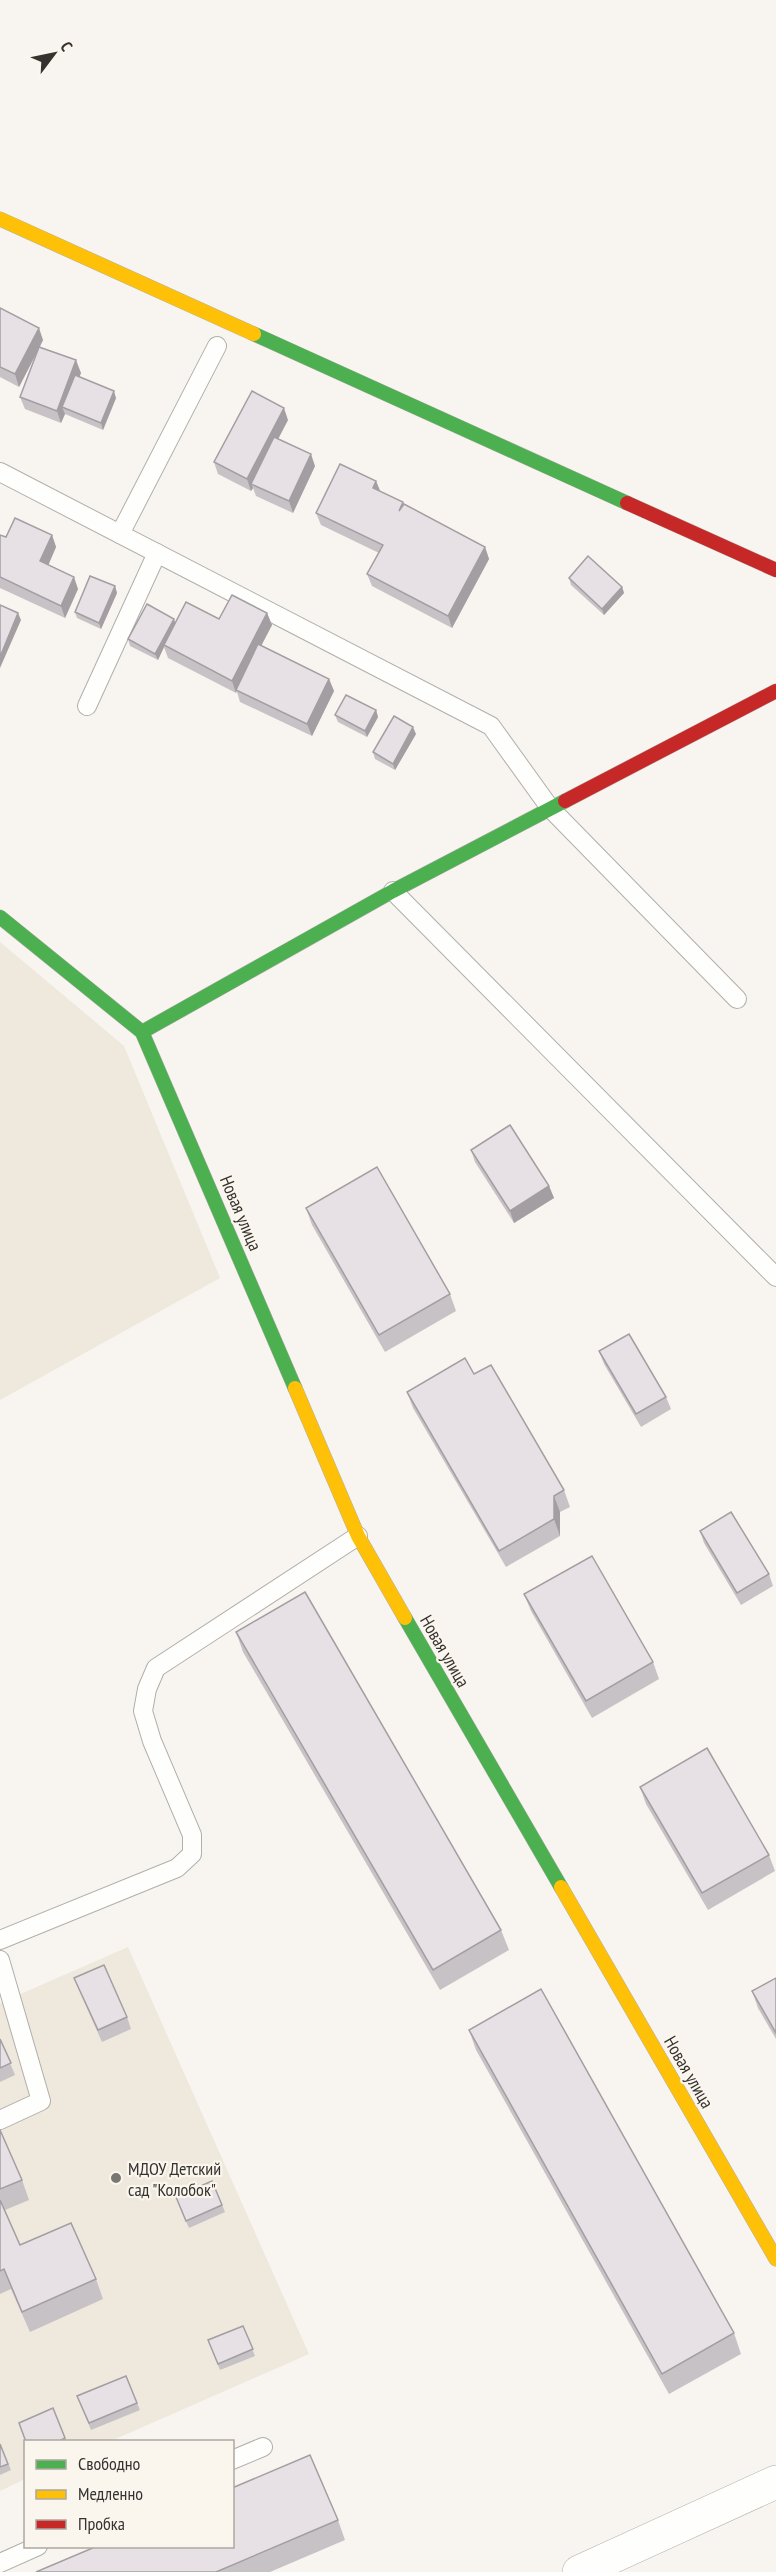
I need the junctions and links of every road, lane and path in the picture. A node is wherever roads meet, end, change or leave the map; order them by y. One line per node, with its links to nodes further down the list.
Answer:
1 (0, 219): 6 (street)
2 (217, 346): 4 (lane)
3 (0, 472): 4 (lane)
4 (120, 534): 5 (lane)
5 (157, 553): 8 (lane); 9 (lane)
6 (776, 570)
7 (776, 691): 9 (street)
8 (87, 706)
9 (550, 808): 10 (street); 12 (lane)
10 (393, 891): 13 (street); 14 (lane)
11 (0, 917): 13 (street)
12 (737, 999)
13 (142, 1032): 15 (street, Новая улица)
14 (776, 1277)
15 (358, 1536): 16 (lane); 19 (street, Новая улица)
16 (0, 1940)
17 (0, 1960): 18 (lane)
18 (0, 2120)
19 (776, 2259)
20 (263, 2447): 21 (lane)
21 (234, 2459)
22 (776, 2482): 25 (street)
23 (36, 2548): 24 (lane)
24 (0, 2563)
25 (579, 2572)

